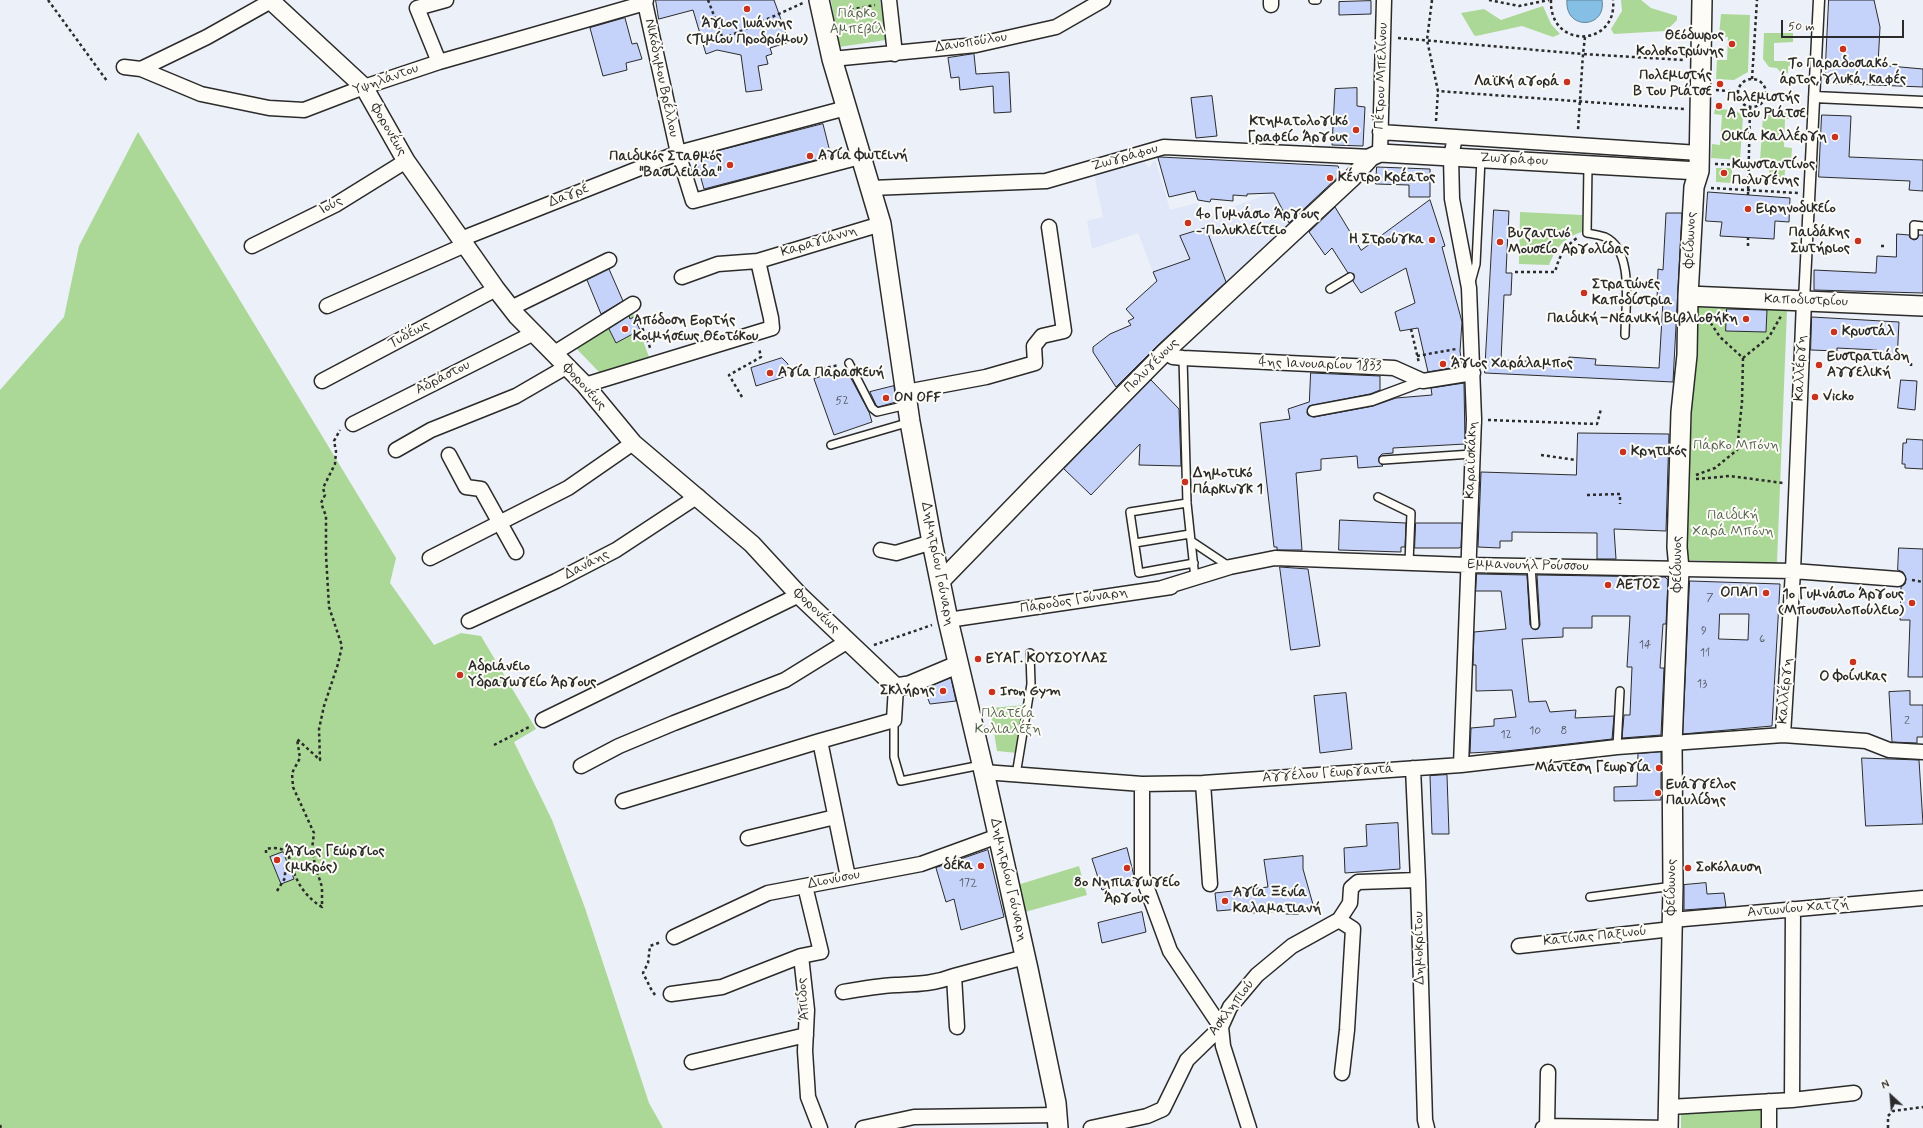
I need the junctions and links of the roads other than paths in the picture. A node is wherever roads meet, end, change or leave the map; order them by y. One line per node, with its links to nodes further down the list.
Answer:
1 (271, 0): 16 (street); 17 (street, Φορονέως)
2 (446, 0): 14 (street)
3 (1103, 0): 12 (street, Δανοπούλου)
4 (1313, 0): 5 (lane)
5 (1318, 0)
6 (1384, 0): 21 (street, Πέτρου Μπελίνου)
7 (1702, 0): 31 (main road, Φείδωνος)
8 (1819, 0): 18 (street, Καλλέργη)
9 (646, 1): 14 (street, Υψηλάντου); 24 (street, Νικόδημου Βρέλλου)
10 (889, 1): 12 (street)
11 (821, 8): 13 (main road, Δημητρίου Γούναρη)
12 (895, 54): 13 (street, Δανοπούλου)
13 (832, 59): 20 (main road, Δημητρίου Γούναρη)
14 (439, 62): 17 (street, Υψηλάντου)
15 (124, 68): 16 (street, Υψηλάντου)
16 (141, 70): 17 (street, Υψηλάντου)
17 (364, 87): 29 (street, Φορονέως)
18 (1814, 97): 19 (street); 47 (street, Καλλέργη)
19 (1923, 102)
20 (846, 108): 24 (street, Δαγρέ); 26 (main road, Δημητρίου Γούναρη)
21 (1380, 132): 22 (street, Ζωγράφου); 25 (street, Πέτρου Μπελίνου)
22 (1455, 137): 23 (street, Ζωγράφου); 27 (street)
23 (1577, 145): 30 (street); 31 (street, Ζωγράφου)
24 (678, 152): 26 (street); 37 (street, Δαγρέ)
25 (1375, 155): 27 (street, Ζωγράφου); 32 (street, Ζωγράφου); 54 (street, Πολυγένους)
26 (860, 157): 32 (main road, Δημητρίου Γούναρη)
27 (1451, 157): 28 (street, Ζωγράφου); 44 (street, Καραϊσκάκη)
28 (1481, 158): 30 (street, Ζωγράφου); 44 (lane)
29 (406, 161): 37 (street, Φορονέως); 38 (street, Ιούς)
30 (1582, 164): 31 (street, Ζωγράφου); 53 (lane)
31 (1698, 169): 46 (main road, Φείδωνος)
32 (871, 188): 33 (main road, Δημητρίου Γούναρη)
33 (881, 224): 40 (street, Καραγιάννη); 63 (main road, Δημητρίου Γούναρη)
34 (1923, 226): 36 (lane)
35 (1048, 227): 63 (street)
36 (1914, 235)
37 (463, 242): 45 (street, Φορονέως); 50 (street, Δαγρέ)
38 (252, 246)
39 (609, 260): 51 (street)
40 (758, 261): 41 (street, Καραγιάννη); 62 (street)
41 (682, 277)
42 (1350, 277): 43 (lane)
43 (1330, 288)
44 (1469, 288): 59 (street, Καραϊσκάκη)
45 (496, 289): 51 (street, Φορονέως); 60 (street, Τυδέως)
46 (1690, 296): 47 (main road, Καποδιστρίου); 87 (main road, Φείδωνος)
47 (1797, 301): 48 (main road, Καποδιστρίου); 88 (street, Καλλέργη)
48 (1915, 303)
49 (633, 304): 55 (street)
50 (327, 306)
51 (511, 308): 52 (street, Φορονέως)
52 (534, 333): 55 (street, Φορονέως); 65 (street, Αδράστου)
53 (1625, 335)
54 (1165, 352): 56 (street, 4ης Ιανουαρίου 1833); 91 (street, Πολυγένους)
55 (554, 354): 58 (street, Φορονέως)
56 (1183, 358): 61 (street, 4ης Ιανουαρίου 1833); 74 (lane)
57 (849, 362): 63 (lane)
58 (566, 367): 62 (street, Φορονέως); 68 (street)
59 (1473, 373): 61 (street); 69 (street, Καραϊσκάκη)
60 (322, 380)
61 (1423, 380): 64 (street)
62 (585, 385): 66 (street, Φορονέως)
63 (908, 406): 67 (lane); 77 (main road, Δημητρίου Γούναρη)
64 (1313, 411)
65 (353, 424)
66 (633, 443): 72 (street, Φορονέως); 75 (street)
67 (831, 445)
68 (396, 450)
69 (1472, 454): 71 (lane); 84 (street, Καραϊσκάκη)
70 (449, 455): 75 (street)
71 (1384, 460)
72 (698, 496): 92 (street, Φορονέως); 94 (street, Δανάης)
73 (1378, 497): 83 (lane)
74 (1186, 503): 76 (lane); 78 (lane)
75 (499, 524): 80 (street); 81 (street)
76 (1191, 538): 78 (lane); 82 (lane); 86 (lane)
77 (932, 542): 79 (street); 91 (main road, Δημητρίου Γούναρη)
78 (1135, 543): 82 (lane)
79 (882, 550)
80 (516, 552)
81 (430, 558)
82 (1194, 563): 90 (lane)
83 (1409, 563): 84 (street, Εμμανουήλ Ρούσσου); 86 (street, Εμμανουήλ Ρούσσου)
84 (1467, 565): 85 (street, Εμμανουήλ Ρούσσου); 108 (street, Καραϊσκάκη)
85 (1531, 566): 87 (street, Εμμανουήλ Ρούσσου); 95 (lane)
86 (1230, 567): 90 (street, Εμμανουήλ Ρούσσου)
87 (1679, 569): 88 (street, Εμμανουήλ Ρούσσου); 105 (main road, Φείδωνος)
88 (1793, 571): 89 (street, Εμμανουήλ Ρούσσου); 103 (street, Καλλέργη)
89 (1898, 579)
90 (1197, 580): 93 (street, Πάροδος Γούναρη)
91 (940, 582): 93 (main road, Δημητρίου Γούναρη)
92 (799, 595): 96 (street, Φορονέως); 101 (street)
93 (948, 620): 98 (main road, Δημητρίου Γούναρη)
94 (469, 621)
95 (1535, 626)
96 (853, 646): 99 (street, Φορονέως); 109 (street)
97 (1030, 653): 112 (lane)
98 (959, 664): 99 (street); 110 (main road, Δημητρίου Γούναρη)
99 (896, 687): 102 (street)
100 (1620, 691): 106 (lane)
101 (543, 720)
102 (894, 720): 104 (street); 110 (lane)
103 (1783, 735): 105 (street, Αγγέλου Γεωργαντά); 107 (street, Αγγέλου Γεωργαντά)
104 (820, 741): 115 (street); 116 (street)
105 (1672, 744): 106 (street, Αγγέλου Γεωργαντά); 123 (main road, Φείδωνος)
106 (1617, 747): 108 (street, Αγγέλου Γεωργαντά)
107 (1923, 752)
108 (1461, 765): 111 (street, Αγγέλου Γεωργαντά)
109 (581, 766)
110 (983, 768): 112 (street, Αγγέλου Γεωργαντά); 117 (main road, Δημητρίου Γούναρη)
111 (1413, 768): 113 (street, Αγγέλου Γεωργαντά); 120 (street, Δημοκρίτου)
112 (1016, 775): 114 (street, Αγγέλου Γεωργαντά)
113 (1203, 783): 114 (street, Αγγέλου Γεωργαντά); 121 (street)
114 (1142, 784): 136 (street)
115 (623, 801)
116 (835, 817): 118 (street); 119 (street)
117 (998, 836): 119 (street, Διονύσου); 132 (main road, Δημητρίου Γούναρη)
118 (748, 838)
119 (848, 877): 122 (street, Διονύσου)
120 (1418, 880): 127 (street, Ασκληπιού); 153 (street, Δημοκρίτου)
121 (1210, 884)
122 (804, 886): 129 (street, Διονύσου); 131 (street)
123 (1673, 886): 124 (lane); 128 (main road, Φείδωνος)
124 (1590, 897)
125 (1923, 898): 126 (street, Αντωνίου Χατζή)
126 (1793, 909): 128 (street, Αντωνίου Χατζή); 143 (street)
127 (1339, 920): 136 (street, Ασκληπιού); 141 (street)
128 (1672, 924): 130 (street, Κατίνας Παξινού); 145 (main road, Φείδωνος)
129 (674, 936)
130 (1519, 946)
131 (801, 956): 135 (street); 138 (street, Άπιδος)
132 (1025, 957): 133 (street); 147 (main road, Δημητρίου Γούναρη)
133 (954, 976): 134 (street); 137 (street)
134 (843, 992)
135 (671, 994)
136 (1221, 1027): 151 (street, Ασκληπιού); 152 (street)
137 (957, 1028)
138 (806, 1035): 139 (street); 149 (street, Άπιδος)
139 (692, 1062)
140 (1548, 1072): 148 (street)
141 (1342, 1073)
142 (1854, 1092): 143 (street)
143 (1792, 1100): 144 (street)
144 (1769, 1101): 145 (street); 155 (street)
145 (1669, 1107): 154 (main road, Φείδωνος)
146 (938, 1122): 147 (street); 150 (street)
147 (1058, 1122)
148 (1546, 1127): 154 (street)
149 (820, 1128)
150 (863, 1128)
151 (1091, 1128)
152 (1249, 1128)
153 (1427, 1128)
154 (1668, 1128)
155 (1770, 1128)

